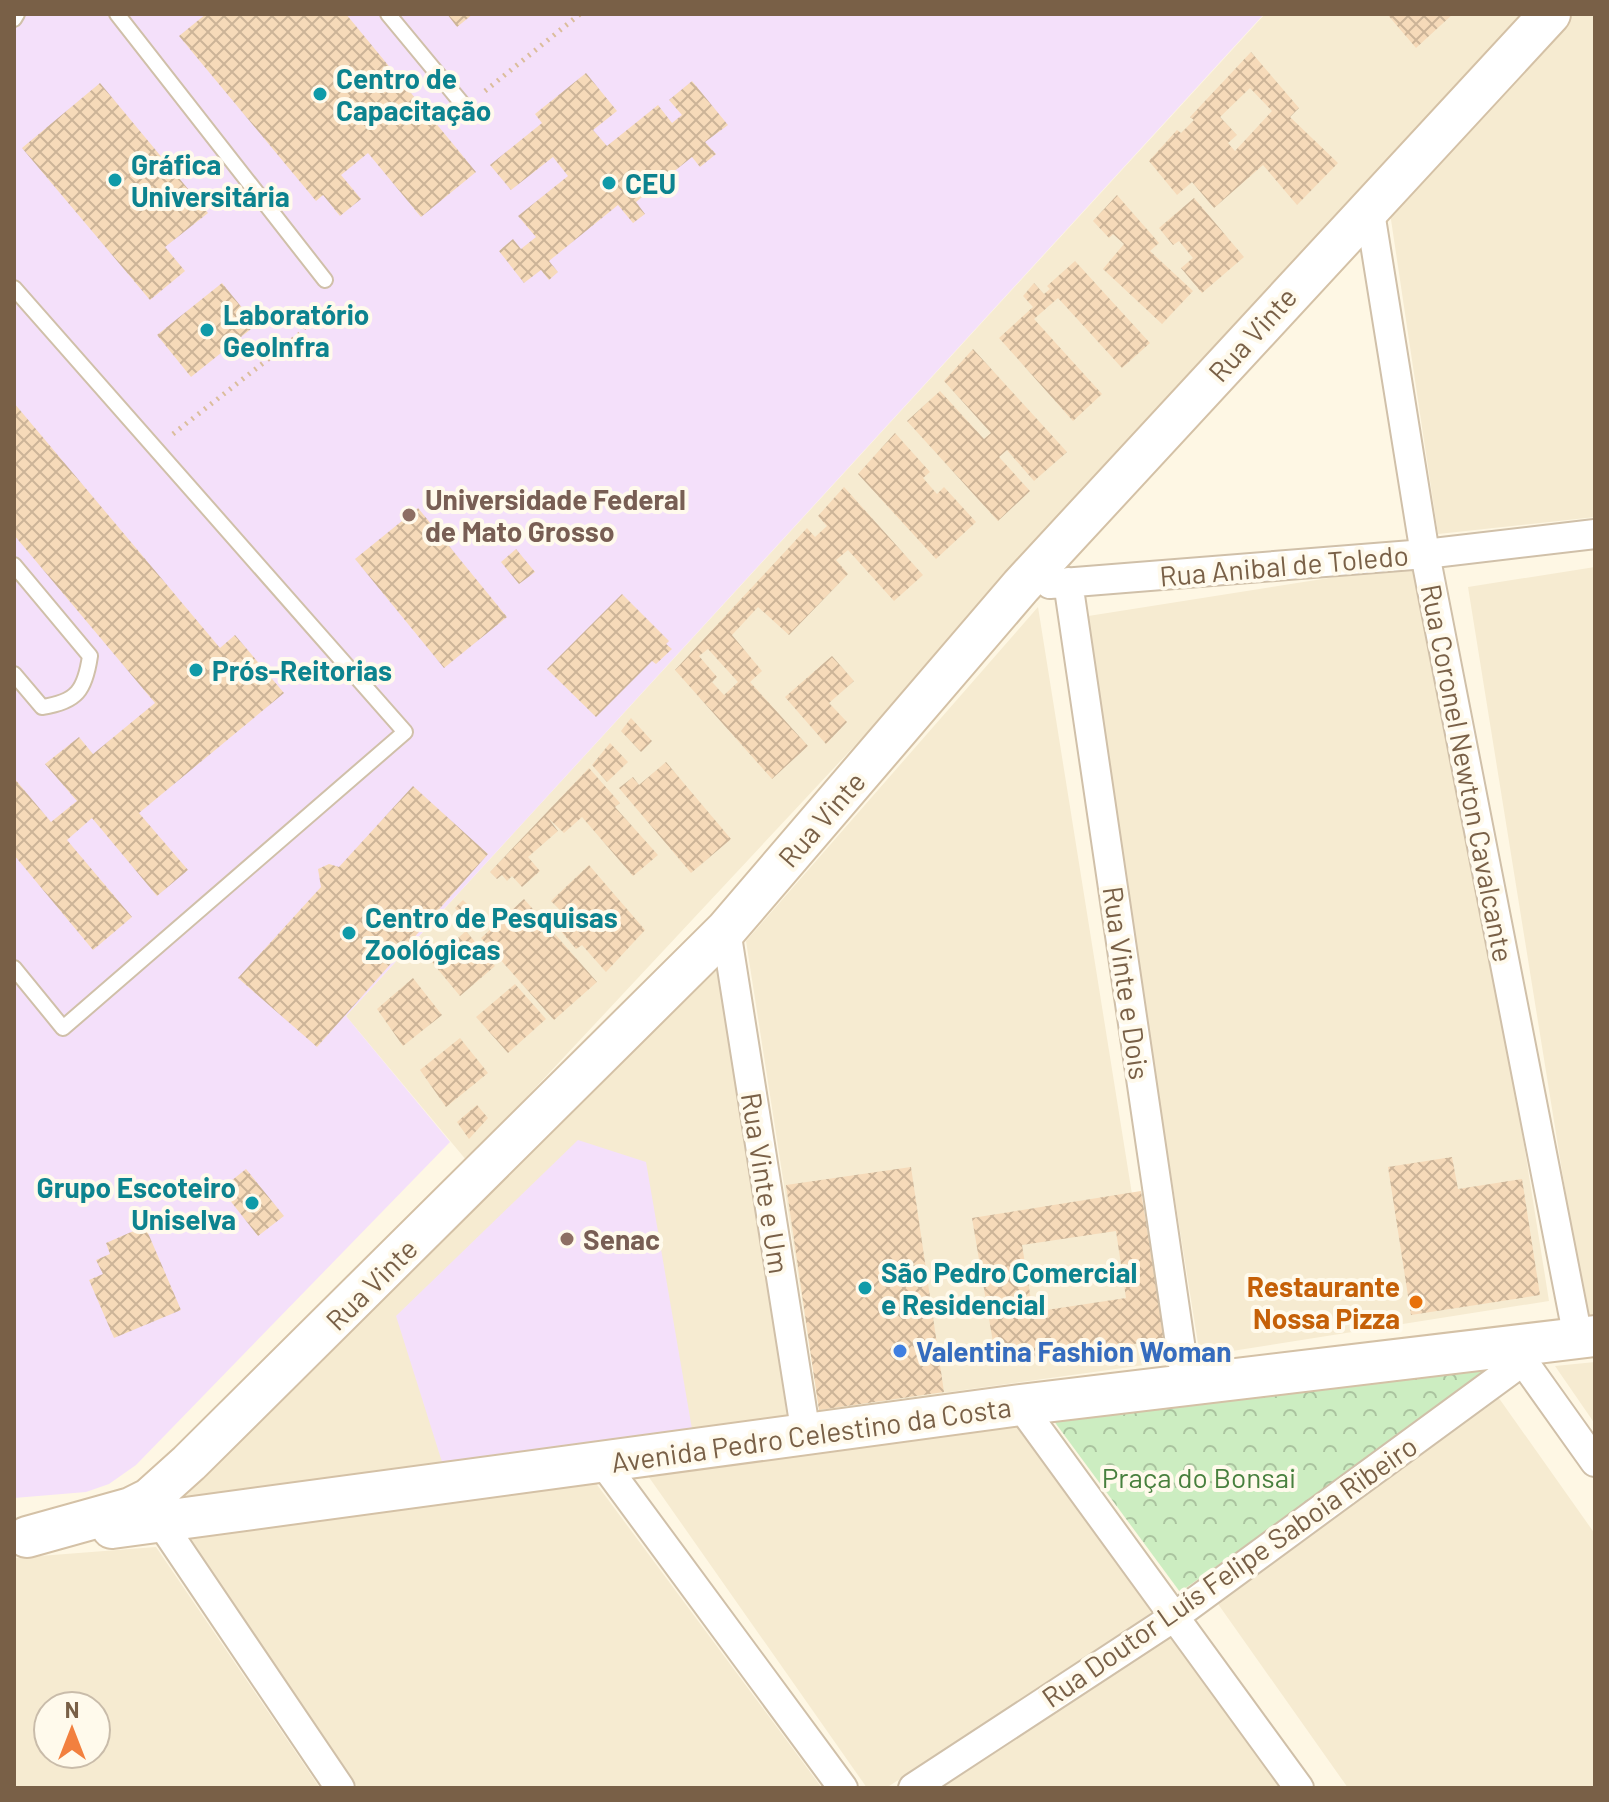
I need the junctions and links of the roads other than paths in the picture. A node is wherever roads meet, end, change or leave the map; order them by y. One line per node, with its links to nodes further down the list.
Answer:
1 (117, 14): 6 (lane)
2 (388, 14): 4 (lane)
3 (1550, 14): 5 (street, Rua Vinte)
4 (465, 107)
5 (1369, 206): 9 (street, Rua Coronel Newton Cavalcante); 12 (street, Rua Vinte)
6 (325, 280)
7 (14, 288): 15 (lane)
8 (1595, 534): 9 (street, Rua Anibal de Toledo)
9 (1425, 554): 11 (street, Rua Anibal de Toledo); 16 (street, Rua Coronel Newton Cavalcante)
10 (14, 565): 13 (lane)
11 (1068, 582): 12 (street, Rua Anibal de Toledo); 18 (street, Rua Vinte e Dois)
12 (1021, 586): 14 (street, Rua Vinte)
13 (14, 674)
14 (726, 930): 20 (street, Rua Vinte e Um); 24 (street, Rua Vinte)
15 (14, 968)
16 (1586, 1337): 17 (street, Avenida Pedro Celestino da Costa)
17 (1529, 1353): 18 (street, Avenida Pedro Celestino da Costa); 21 (street); 25 (street, Rua Doutor Luís Felipe Saboia Ribeiro)
18 (1186, 1384): 19 (street, Avenida Pedro Celestino da Costa)
19 (1020, 1405): 20 (street, Avenida Pedro Celestino da Costa); 25 (street)
20 (806, 1435): 22 (street, Avenida Pedro Celestino da Costa)
21 (1595, 1462)
22 (604, 1464): 23 (street, Avenida Pedro Celestino da Costa); 27 (street)
23 (161, 1523): 24 (street, Avenida Pedro Celestino da Costa); 26 (street)
24 (20, 1537)
25 (1174, 1617): 28 (street, Rua Doutor Luís Felipe Saboia Ribeiro); 29 (street)
26 (340, 1788)
27 (843, 1788)
28 (913, 1788)
29 (1299, 1788)

